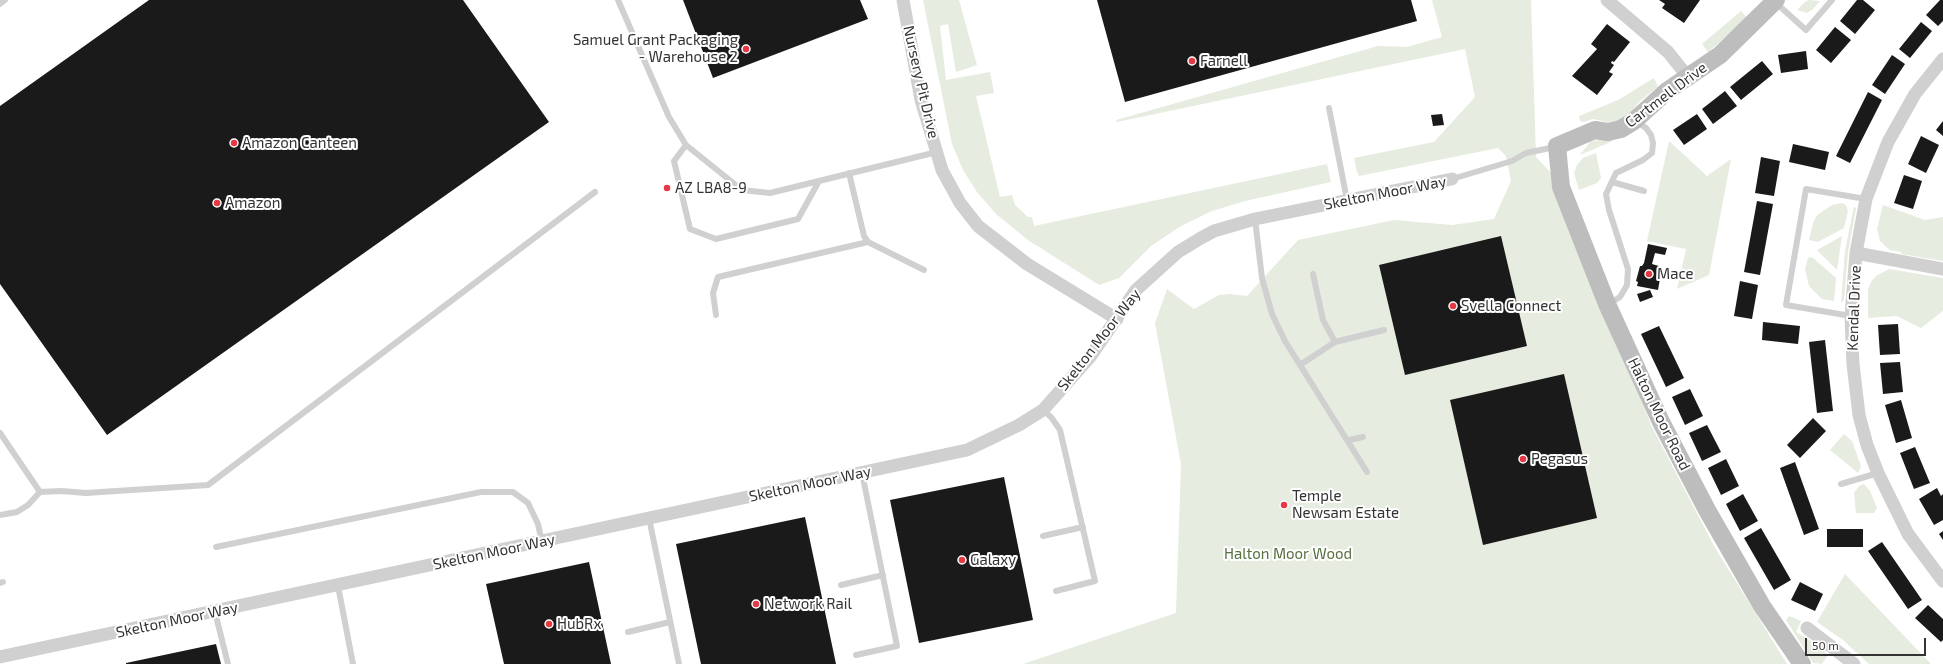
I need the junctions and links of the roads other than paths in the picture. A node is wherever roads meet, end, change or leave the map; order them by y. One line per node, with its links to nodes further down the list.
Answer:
1 (5, 0): 7 (lane)
2 (618, 0): 12 (lane)
3 (903, 0): 15 (street, Nursery Pit Drive)
4 (1607, 0): 9 (street)
5 (1832, 0): 6 (lane)
6 (1776, 1): 9 (street, Cartmell Drive)
7 (0, 4)
8 (1943, 59): 22 (street, Kendal Drive)
9 (1688, 77): 11 (street, Cartmell Drive)
10 (1328, 108): 23 (lane)
11 (1634, 120): 13 (street, Cartmell Drive); 19 (lane)
12 (686, 145): 18 (lane); 18 (lane)
13 (1557, 146): 14 (lane, Cartmell Drive); 30 (street, Halton Moor Road)
14 (1535, 151): 17 (lane, Skelton Moor Way)
15 (937, 152): 16 (lane); 33 (street, Nursery Pit Drive)
16 (849, 173): 18 (lane); 25 (lane)
17 (1452, 179): 23 (street, Skelton Moor Way)
18 (819, 181)
19 (1612, 182): 20 (lane); 30 (lane)
20 (1644, 191)
21 (595, 192): 45 (lane)
22 (1866, 199): 26 (street, Kendal Drive); 32 (lane)
23 (1347, 200): 24 (street, Skelton Moor Way)
24 (1254, 218): 33 (street, Skelton Moor Way); 36 (lane)
25 (868, 242): 28 (lane); 31 (lane)
26 (1856, 253): 27 (street); 32 (street, Kendal Drive)
27 (1943, 269)
28 (924, 270)
29 (1313, 274): 35 (lane)
30 (1608, 304): 67 (street, Halton Moor Road)
31 (716, 315)
32 (1851, 316): 43 (street, Kendal Drive)
33 (1117, 319): 37 (street, Skelton Moor Way)
34 (1384, 330): 35 (lane)
35 (1335, 342): 36 (lane)
36 (1300, 365): 40 (lane)
37 (1043, 410): 42 (street, Skelton Moor Way); 48 (lane)
38 (0, 433): 45 (lane)
39 (1363, 437): 40 (lane)
40 (1349, 440): 41 (lane)
41 (1367, 472)
42 (862, 473): 47 (street, Skelton Moor Way); 52 (lane)
43 (1878, 473): 44 (lane); 53 (street, Kendal Drive)
44 (1841, 484)
45 (40, 492): 46 (lane)
46 (0, 515)
47 (649, 518): 50 (street, Skelton Moor Way); 58 (lane)
48 (1083, 527): 49 (lane); 56 (lane)
49 (1043, 536)
50 (542, 542): 51 (lane); 55 (street, Skelton Moor Way)
51 (216, 547)
52 (883, 575): 54 (lane); 61 (lane)
53 (1943, 581)
54 (841, 585)
55 (338, 586): 57 (street, Skelton Moor Way); 65 (lane)
56 (1056, 591)
57 (215, 612): 62 (street, Skelton Moor Way); 64 (lane)
58 (670, 622): 60 (lane); 66 (lane)
59 (1807, 628): 63 (street)
60 (628, 632)
61 (856, 655)
62 (0, 657)
63 (1846, 662)
64 (228, 664)
65 (353, 664)
66 (678, 664)
67 (1802, 664)

